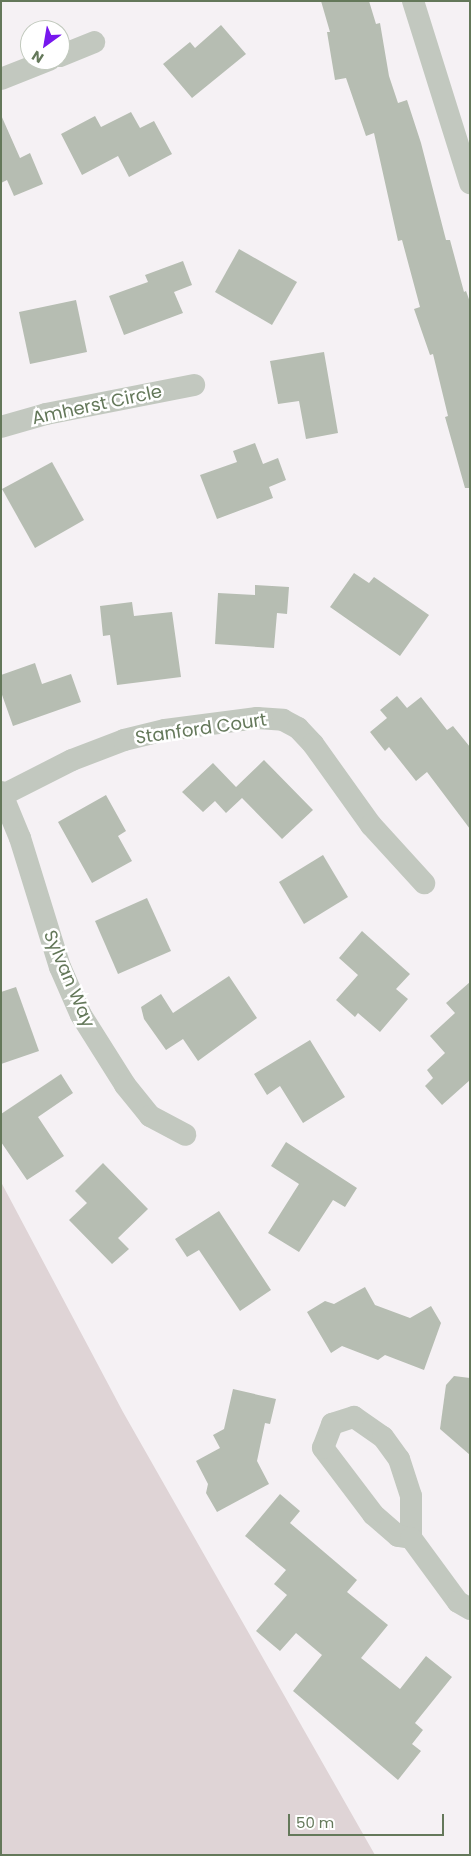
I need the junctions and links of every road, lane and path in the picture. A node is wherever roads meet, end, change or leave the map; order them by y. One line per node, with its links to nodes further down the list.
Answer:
1 (413, 1): 6 (street)
2 (94, 42): 3 (street)
3 (70, 52)
4 (24, 70): 5 (street)
5 (1, 79)
6 (470, 182)
7 (194, 385): 8 (street, Amherst Circle)
8 (1, 427)
9 (2, 793): 10 (street, Stanford Court); 11 (street, Sylvan Way)
10 (424, 883)
11 (185, 1135)
12 (411, 1538): 12 (street); 13 (street)
13 (470, 1609)

